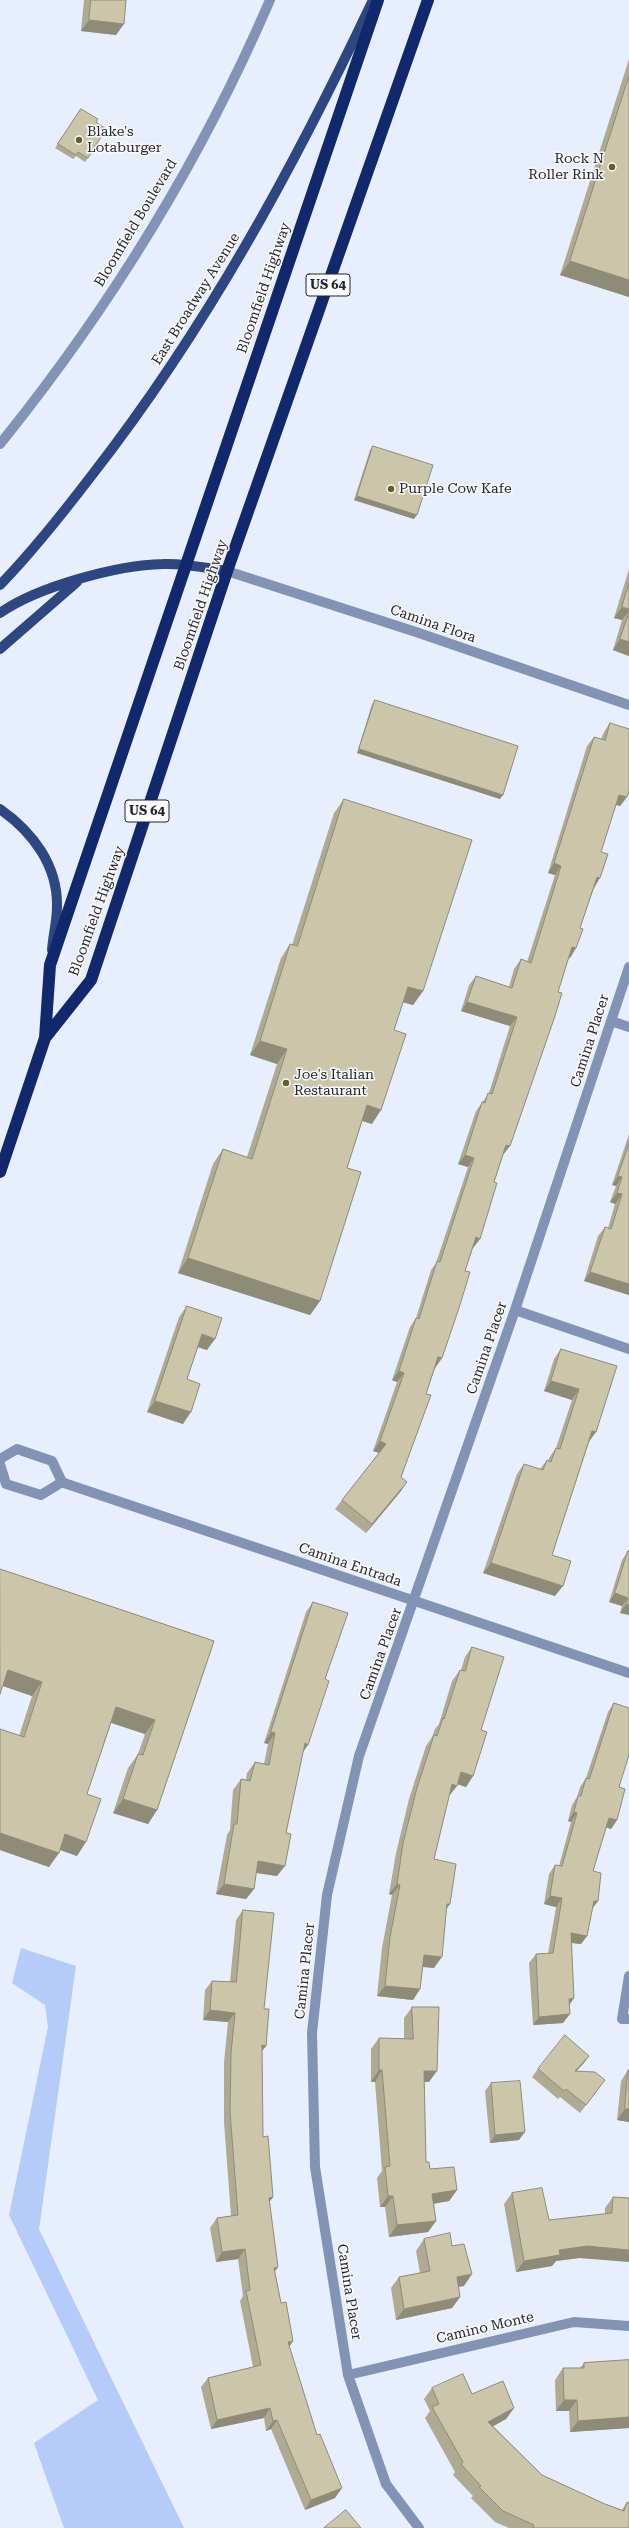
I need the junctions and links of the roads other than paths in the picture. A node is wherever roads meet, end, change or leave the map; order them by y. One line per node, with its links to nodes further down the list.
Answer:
1 (270, 0): 5 (street, Bloomfield Boulevard)
2 (373, 0): 9 (main road, East Broadway Avenue)
3 (378, 0): 6 (highway, Bloomfield Highway / US 64)
4 (428, 0): 7 (highway, Bloomfield Highway / US 64)
5 (0, 444)
6 (186, 565): 7 (main road); 8 (main road); 14 (highway, Bloomfield Highway / US 64)
7 (228, 571): 12 (street, Camina Flora); 18 (highway, Bloomfield Highway / US 64)
8 (79, 580): 10 (main road); 11 (main road)
9 (0, 585)
10 (0, 614)
11 (0, 649)
12 (629, 706)
13 (0, 809): 14 (main road)
14 (50, 966): 18 (highway, Bloomfield Highway / US 64)
15 (629, 967): 16 (street, Camina Placer)
16 (611, 1021): 17 (street); 20 (street, Camina Placer)
17 (629, 1027)
18 (45, 1038): 19 (highway, US 64)
19 (0, 1172)
20 (515, 1310): 21 (street); 25 (street, Camina Placer)
21 (629, 1349)
22 (0, 1459): 24 (street)
23 (0, 1464): 24 (street)
24 (62, 1482): 25 (street, Camina Entrada)
25 (414, 1602): 26 (street, Camina Entrada); 30 (street, Camina Placer)
26 (629, 1673)
27 (629, 1976): 28 (street)
28 (629, 2019)
29 (629, 2326): 30 (street, Camino Monte)
30 (348, 2375): 31 (street, Camina Placer)
31 (419, 2528)

